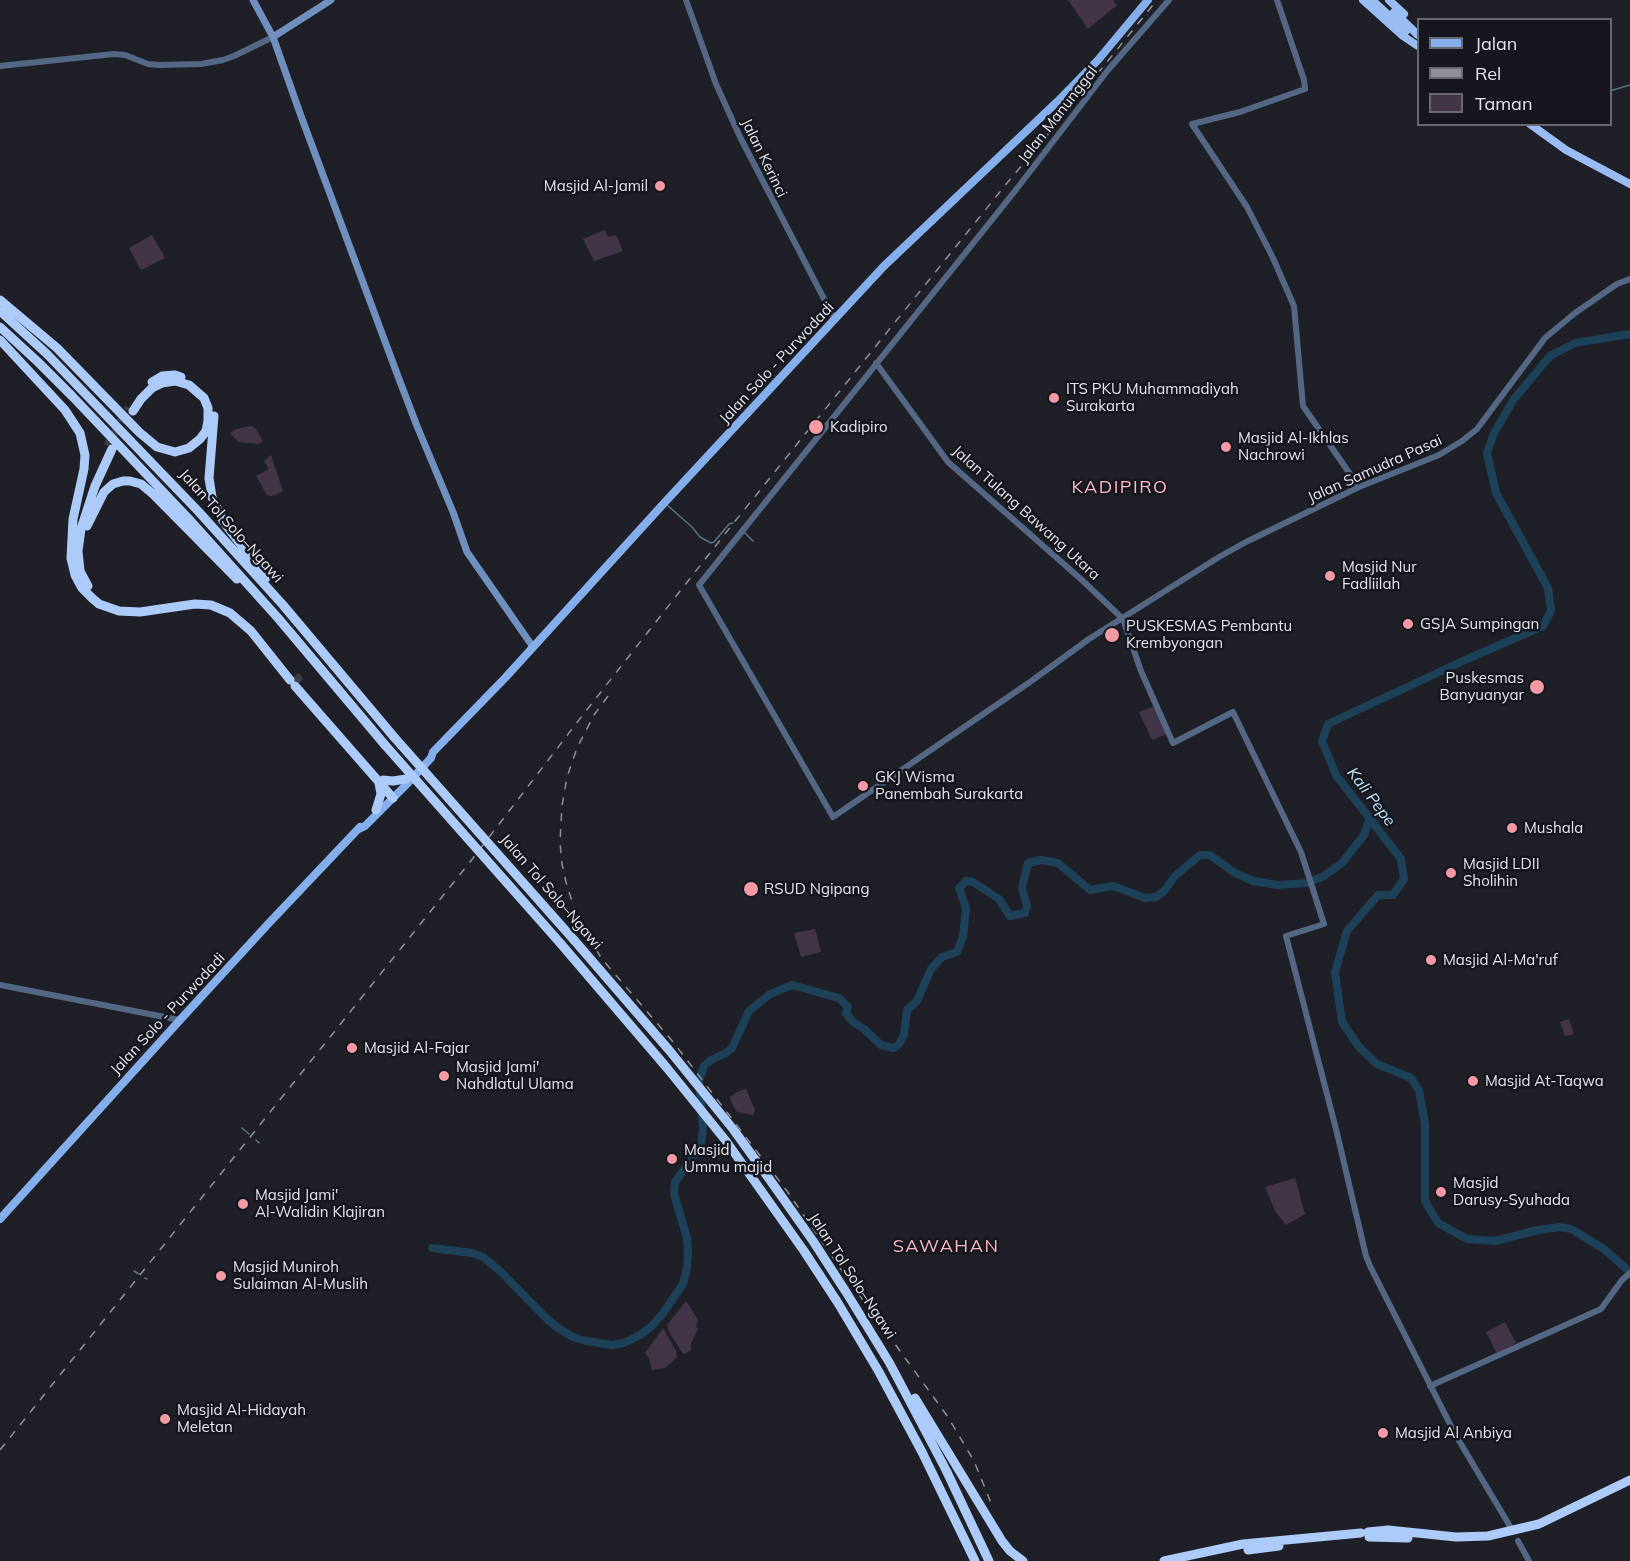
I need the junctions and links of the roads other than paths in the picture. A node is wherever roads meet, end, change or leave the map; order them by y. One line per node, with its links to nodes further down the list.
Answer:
1 (253, 0): 13 (main road)
2 (332, 0): 13 (main road)
3 (686, 0): 22 (street, Jalan Kerinci)
4 (1148, 0): 22 (main road, Jalan Solo - Purwodadi)
5 (1169, 0): 25 (street, Jalan Manunggal)
6 (1277, 0): 27 (street)
7 (1363, 0): 15 (highway)
8 (1372, 0): 14 (highway)
9 (1380, 0): 12 (highway)
10 (1389, 0): 11 (highway)
11 (1417, 27)
12 (1417, 33)
13 (273, 37): 16 (street); 32 (main road)
14 (1417, 43)
15 (1417, 44)
16 (0, 66)
17 (1533, 126): 18 (highway)
18 (1630, 184)
19 (1630, 279): 27 (street, Jalan Samudra Pasai)
20 (0, 300): 29 (highway)
21 (0, 311): 29 (highway, Jalan Tol Solo–Ngawi)
22 (835, 320): 32 (main road, Jalan Solo - Purwodadi)
23 (0, 327): 30 (highway, Jalan Tol Solo–Ngawi)
24 (0, 340): 28 (highway)
25 (876, 363): 31 (street, Jalan Tulang Bawang Utara); 31 (street, Jalan Samudra Pasai)
26 (110, 448): 28 (highway)
27 (1359, 487): 31 (street, Jalan Samudra Pasai)
28 (76, 541): 30 (highway); 35 (highway)
29 (283, 605): 42 (highway, Jalan Tol Solo–Ngawi, bridge)
30 (278, 618): 49 (highway, Jalan Tol Solo–Ngawi, bridge)
31 (1123, 619): 43 (street)
32 (532, 647): 33 (main road, Jalan Solo - Purwodadi)
33 (434, 752): 34 (main road, Jalan Solo - Purwodadi); 36 (main road, Jalan Solo - Purwodadi)
34 (406, 779): 35 (highway); 36 (main road, Jalan Solo - Purwodadi)
35 (381, 782): 36 (highway); 37 (highway)
36 (393, 795): 37 (main road, Jalan Solo - Purwodadi)
37 (374, 814): 39 (main road, Jalan Solo - Purwodadi)
38 (0, 985): 39 (street)
39 (180, 1020): 40 (main road, Jalan Solo - Purwodadi)
40 (0, 1220)
41 (1630, 1273): 43 (street)
42 (888, 1362): 50 (highway, Jalan Tol Solo–Ngawi); 51 (highway)
43 (1430, 1386): 46 (street)
44 (1630, 1480): 47 (highway)
45 (1630, 1486): 47 (highway)
46 (1511, 1528)
47 (1365, 1535): 52 (highway); 53 (highway)
48 (1518, 1541): 54 (street)
49 (975, 1561)
50 (989, 1561)
51 (1023, 1561)
52 (1164, 1561)
53 (1185, 1561)
54 (1529, 1561)

